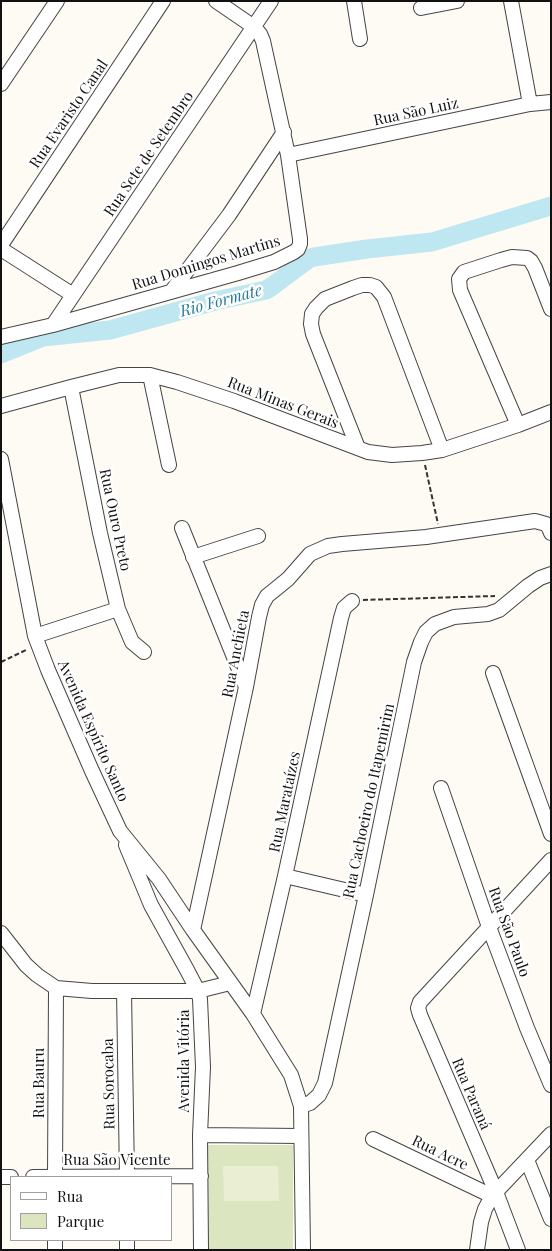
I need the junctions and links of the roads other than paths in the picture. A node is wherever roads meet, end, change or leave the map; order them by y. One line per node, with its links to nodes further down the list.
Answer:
1 (57, 1): 11 (street)
2 (163, 1): 16 (street, Rua Evaristo Canal)
3 (216, 1): 9 (street, Rua Domingos Martins)
4 (271, 1): 9 (street, Rua Sete de Setembro)
5 (354, 1): 10 (street)
6 (457, 1): 8 (street)
7 (511, 1): 13 (street)
8 (421, 8)
9 (254, 27): 14 (street, Rua Domingos Martins); 18 (street, Rua Sete de Setembro)
10 (360, 39)
11 (1, 84)
12 (551, 102): 13 (street, Rua São Luiz)
13 (530, 104): 15 (street, Rua São Luiz)
14 (284, 132): 15 (street, Rua Domingos Martins); 17 (street)
15 (288, 156): 17 (street, Rua Domingos Martins)
16 (1, 247): 18 (street)
17 (171, 292): 20 (street, Rua Domingos Martins)
18 (73, 295): 20 (street, Rua Sete de Setembro)
19 (551, 308): 26 (street)
20 (52, 324): 21 (street, Rua Domingos Martins)
21 (1, 337)
22 (150, 375): 23 (street, Rua Minas Gerais); 27 (street, Rua Minas Gerais); 30 (street)
23 (71, 386): 24 (street, Rua Minas Gerais); 37 (street, Rua Ouro Preto)
24 (1, 406)
25 (551, 412): 26 (street, Rua Minas Gerais)
26 (518, 425): 28 (street, Rua Minas Gerais)
27 (358, 448): 28 (street, Rua Minas Gerais); 28 (street)
28 (442, 450)
29 (1, 459): 38 (street, Avenida Espírito Santo)
30 (169, 465)
31 (182, 528): 34 (street)
32 (550, 531): 41 (street, Rua Anchieta)
33 (258, 536): 34 (street)
34 (193, 557): 41 (street)
35 (551, 574): 49 (street, Rua Cachoeiro do Itapemirim)
36 (352, 601): 46 (street, Rua Marataízes)
37 (118, 609): 38 (street); 39 (street, Rua Ouro Preto)
38 (37, 640): 43 (street, Avenida Espírito Santo)
39 (144, 652)
40 (493, 672): 44 (street)
41 (246, 687): 51 (street, Rua Anchieta)
42 (440, 788): 50 (street, Rua São Paulo)
43 (120, 831): 47 (street, Avenida Espírito Santo); 48 (street, Avenida Vitória)
44 (551, 834)
45 (551, 860): 50 (street)
46 (285, 876): 49 (street); 57 (street, Rua Marataízes)
47 (159, 879): 48 (street); 51 (street, Avenida Espírito Santo)
48 (144, 890): 56 (street, Avenida Vitória)
49 (366, 895): 59 (street, Rua Cachoeiro do Itapemirim)
50 (490, 927): 58 (street, Rua São Paulo); 69 (street, Rua Paraná)
51 (193, 930): 53 (street, Avenida Espírito Santo)
52 (1, 933): 54 (street)
53 (230, 983): 56 (street); 57 (street, Avenida Espírito Santo)
54 (56, 988): 55 (street); 65 (street, Rua Bauru)
55 (124, 991): 56 (street); 66 (street, Rua Sorocaba)
56 (198, 991): 61 (street, Avenida Vitória)
57 (252, 1014): 59 (street, Avenida Espírito Santo)
58 (551, 1086)
59 (302, 1106): 62 (street, Avenida Espírito Santo)
60 (551, 1134): 64 (street)
61 (200, 1135): 62 (street); 68 (street, Avenida Vitória)
62 (302, 1136): 72 (street, Avenida Espírito Santo)
63 (373, 1139): 69 (street, Rua Acre)
64 (527, 1160): 69 (street); 70 (street)
65 (55, 1176)
66 (127, 1176)
67 (172, 1176): 68 (street, Rua São Vicente)
68 (201, 1176): 71 (street, Avenida Vitória)
69 (494, 1194): 73 (street); 74 (street, Rua Paraná)
70 (551, 1219)
71 (201, 1250)
72 (303, 1250)
73 (477, 1250)
74 (518, 1250)

